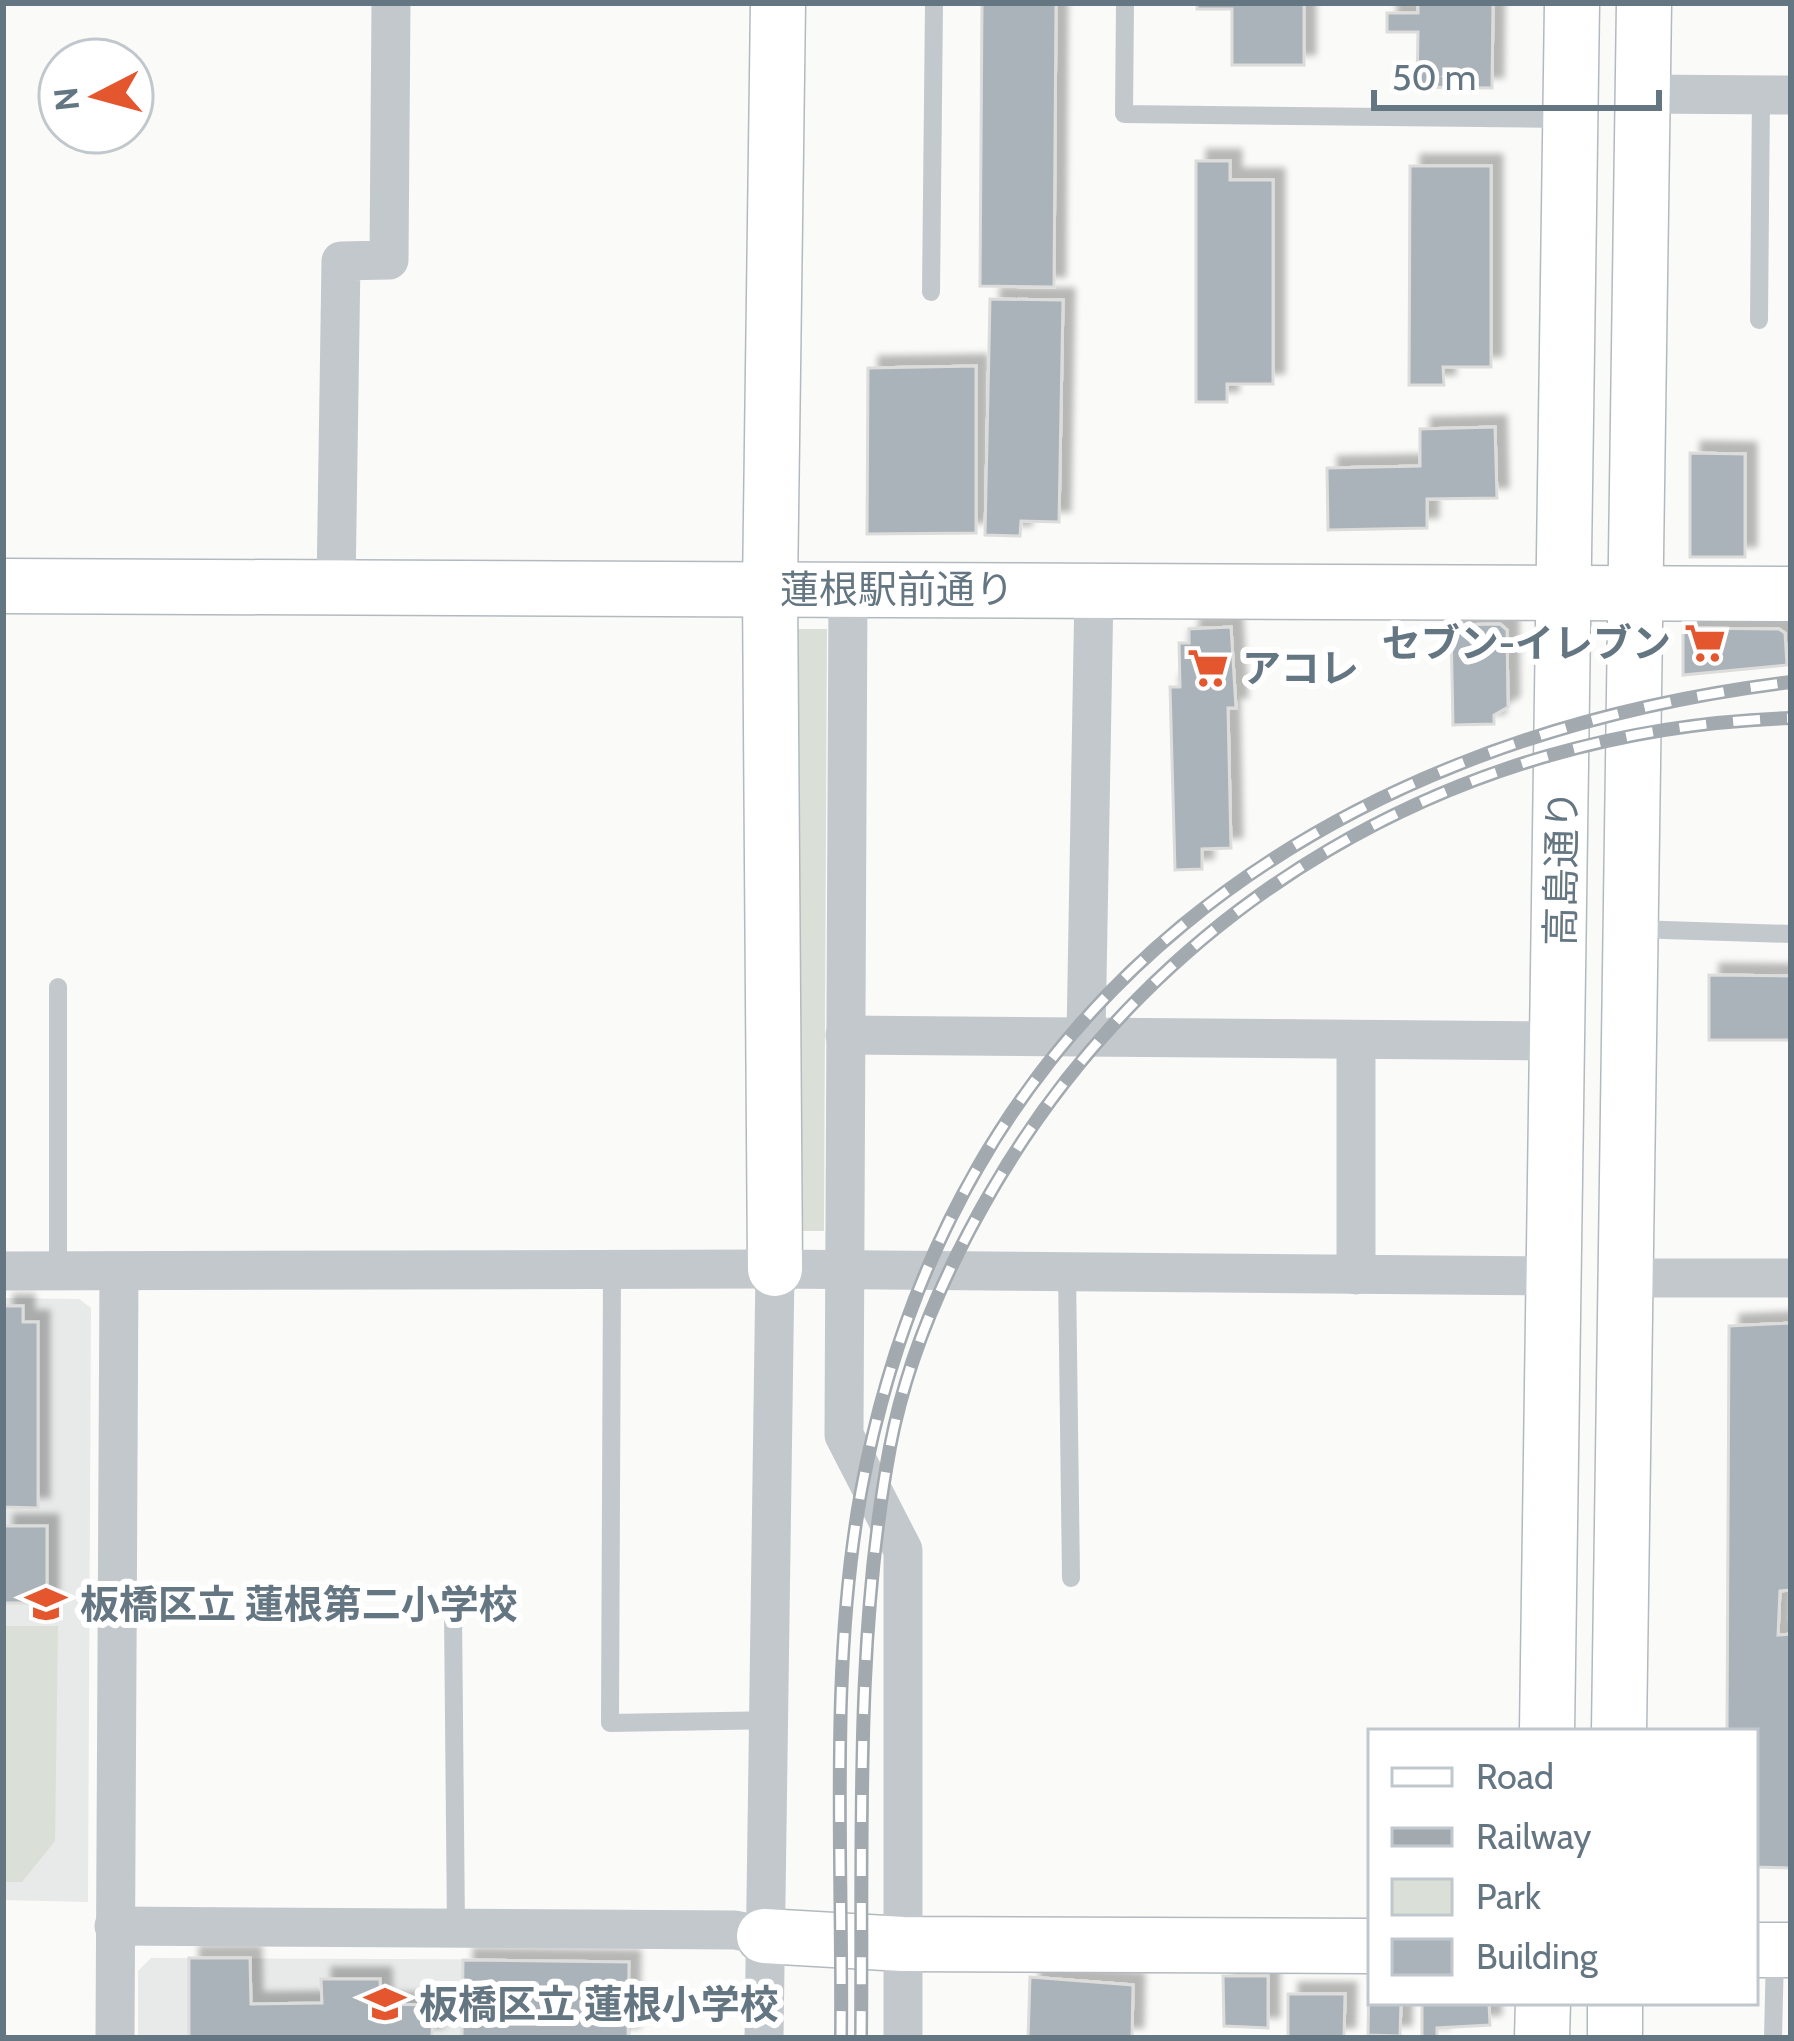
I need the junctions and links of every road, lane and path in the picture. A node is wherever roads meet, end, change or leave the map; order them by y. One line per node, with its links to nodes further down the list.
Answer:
1 (391, 3): 13 (street)
2 (778, 3): 14 (street)
3 (934, 3): 10 (lane)
4 (1125, 3): 9 (lane)
5 (1572, 3): 9 (street, 高島通り)
6 (1644, 3): 7 (street, 高島通り)
7 (1642, 94): 8 (street); 18 (street, 高島通り)
8 (1776, 95): 11 (lane)
9 (1571, 119): 17 (street, 高島通り)
10 (931, 292)
11 (1759, 320)
12 (3, 586): 13 (street, 蓮根駅前通り)
13 (336, 587): 14 (street, 蓮根駅前通り)
14 (770, 589): 15 (street, 蓮根駅前通り); 27 (street)
15 (848, 590): 16 (street, 蓮根駅前通り); 23 (street)
16 (1094, 590): 17 (street, 蓮根駅前通り); 24 (street)
17 (1566, 592): 18 (street, 蓮根駅前通り); 26 (street, 高島通り)
18 (1635, 593): 19 (street, 蓮根駅前通り); 20 (street, 高島通り)
19 (1791, 594)
20 (1630, 929): 21 (lane); 36 (street, 高島通り)
21 (1791, 934)
22 (58, 987): 30 (lane)
23 (844, 1035): 24 (street); 29 (street)
24 (1086, 1037): 25 (street)
25 (1356, 1040): 26 (street); 34 (street)
26 (1558, 1041): 35 (street, 高島通り)
27 (775, 1268): 29 (street); 31 (street); 40 (street)
28 (3, 1271): 30 (street)
29 (842, 1271): 32 (street); 46 (street)
30 (58, 1272): 33 (street)
31 (611, 1272): 33 (street); 40 (lane)
32 (1067, 1272): 34 (street); 38 (lane)
33 (119, 1273): 43 (street)
34 (1356, 1275): 35 (street)
35 (1554, 1276): 41 (street, 高島通り)
36 (1625, 1278): 37 (street); 42 (street, 高島通り)
37 (1791, 1278)
38 (1071, 1578)
39 (453, 1611): 44 (lane)
40 (771, 1720): 45 (street)
41 (1547, 1729)
42 (1619, 1729)
43 (115, 1927): 44 (street); 51 (street)
44 (456, 1930): 45 (street)
45 (764, 1936): 46 (street); 52 (street)
46 (903, 1944): 47 (street); 53 (street)
47 (1368, 1946)
48 (1774, 1950): 56 (lane)
49 (1543, 2005): 54 (street)
50 (1615, 2005): 55 (street)
51 (115, 2038)
52 (764, 2038)
53 (903, 2038)
54 (1542, 2038)
55 (1615, 2038)
56 (1773, 2038)

